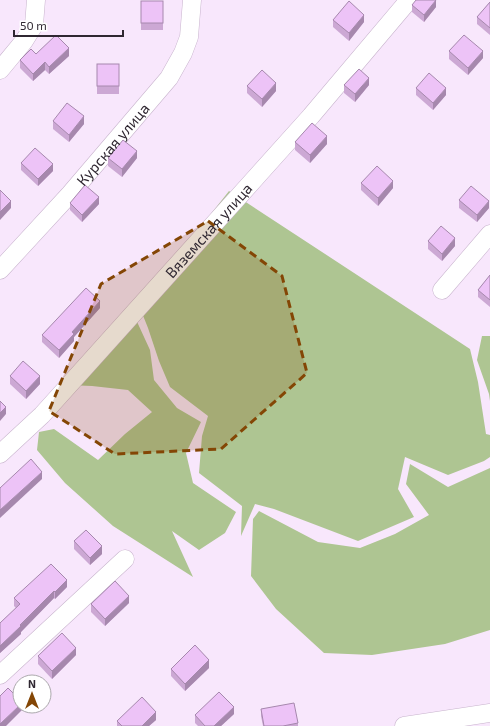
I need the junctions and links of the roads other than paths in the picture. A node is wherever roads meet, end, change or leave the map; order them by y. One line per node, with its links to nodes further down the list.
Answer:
1 (36, 0): 4 (street)
2 (192, 0): 6 (street, Курская улица)
3 (410, 0): 8 (street, Вяземская улица)
4 (0, 70)
5 (490, 234): 7 (street)
6 (0, 270)
7 (442, 290)
8 (0, 454)
9 (125, 559): 10 (street)
10 (0, 675)
11 (490, 713): 12 (street)
12 (404, 726)

